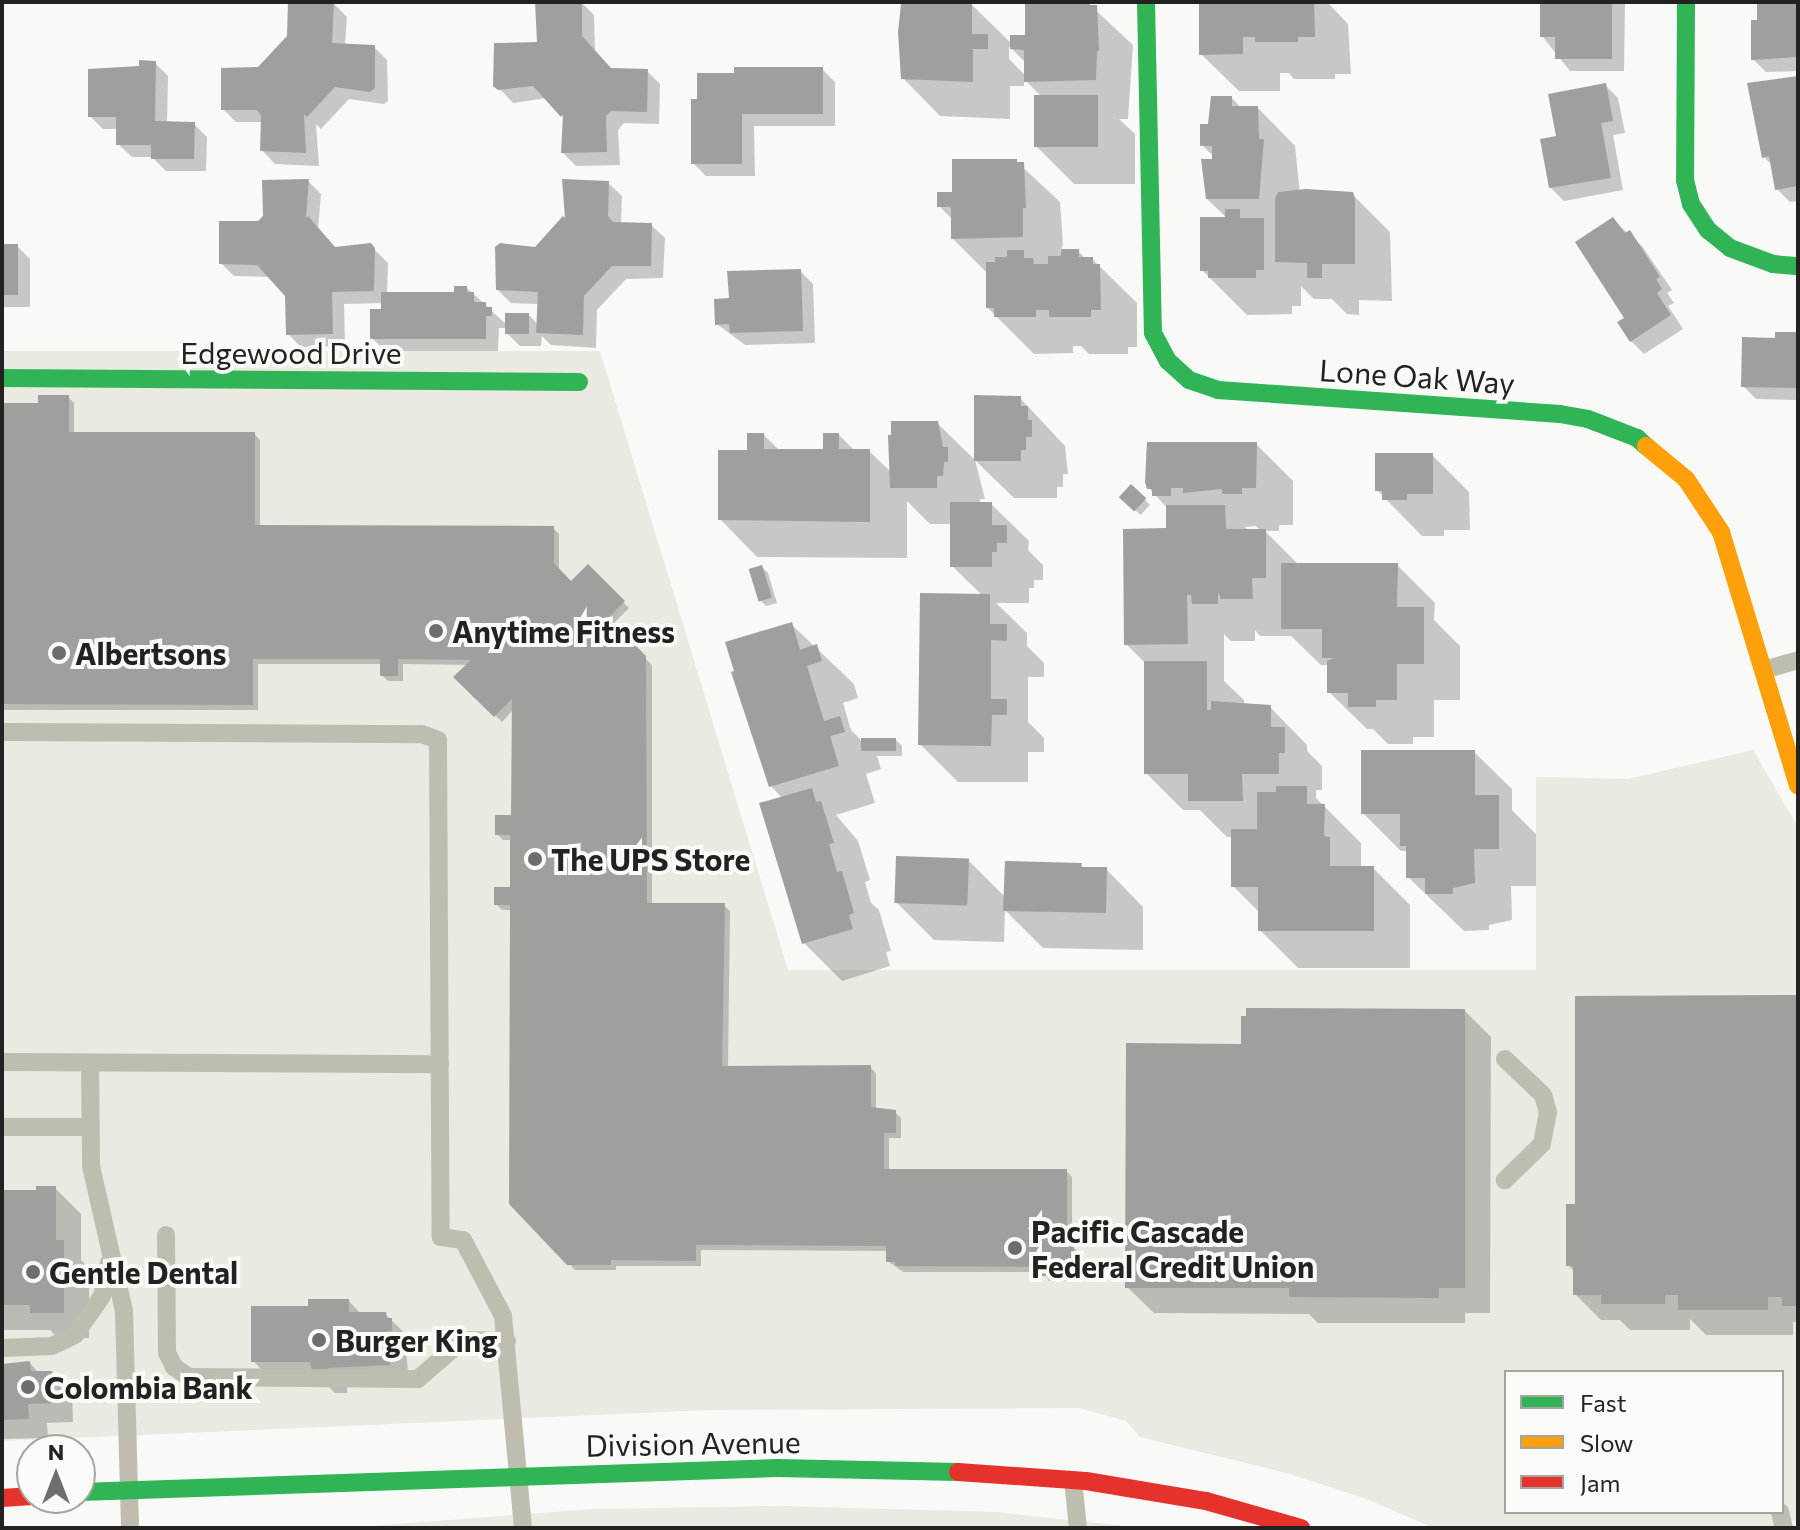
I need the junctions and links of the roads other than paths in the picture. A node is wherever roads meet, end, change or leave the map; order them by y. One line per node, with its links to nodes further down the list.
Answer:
1 (1146, 2): 7 (street, Lone Oak Way)
2 (1686, 2): 3 (street)
3 (1798, 266)
4 (2, 378): 5 (street, Edgewood Drive)
5 (579, 382)
6 (1798, 660): 7 (lane)
7 (1764, 670): 9 (street, Lone Oak Way)
8 (2, 732): 13 (lane)
9 (1798, 786)
10 (1505, 1059): 16 (lane)
11 (2, 1062): 12 (lane)
12 (90, 1063): 13 (lane); 15 (lane)
13 (440, 1064): 19 (lane)
14 (2, 1127): 15 (lane)
15 (89, 1127): 18 (lane)
16 (1505, 1180)
17 (166, 1235): 19 (lane)
18 (109, 1244): 20 (lane); 23 (lane)
19 (507, 1341): 21 (lane)
20 (2, 1348)
21 (518, 1475): 22 (street, Division Avenue); 23 (street, Division Avenue); 26 (lane)
22 (1073, 1480): 27 (lane); 28 (street, Division Avenue)
23 (129, 1489): 24 (street, Division Avenue); 25 (lane)
24 (96, 1491)
25 (130, 1528)
26 (523, 1528)
27 (1078, 1528)
28 (1301, 1528)

